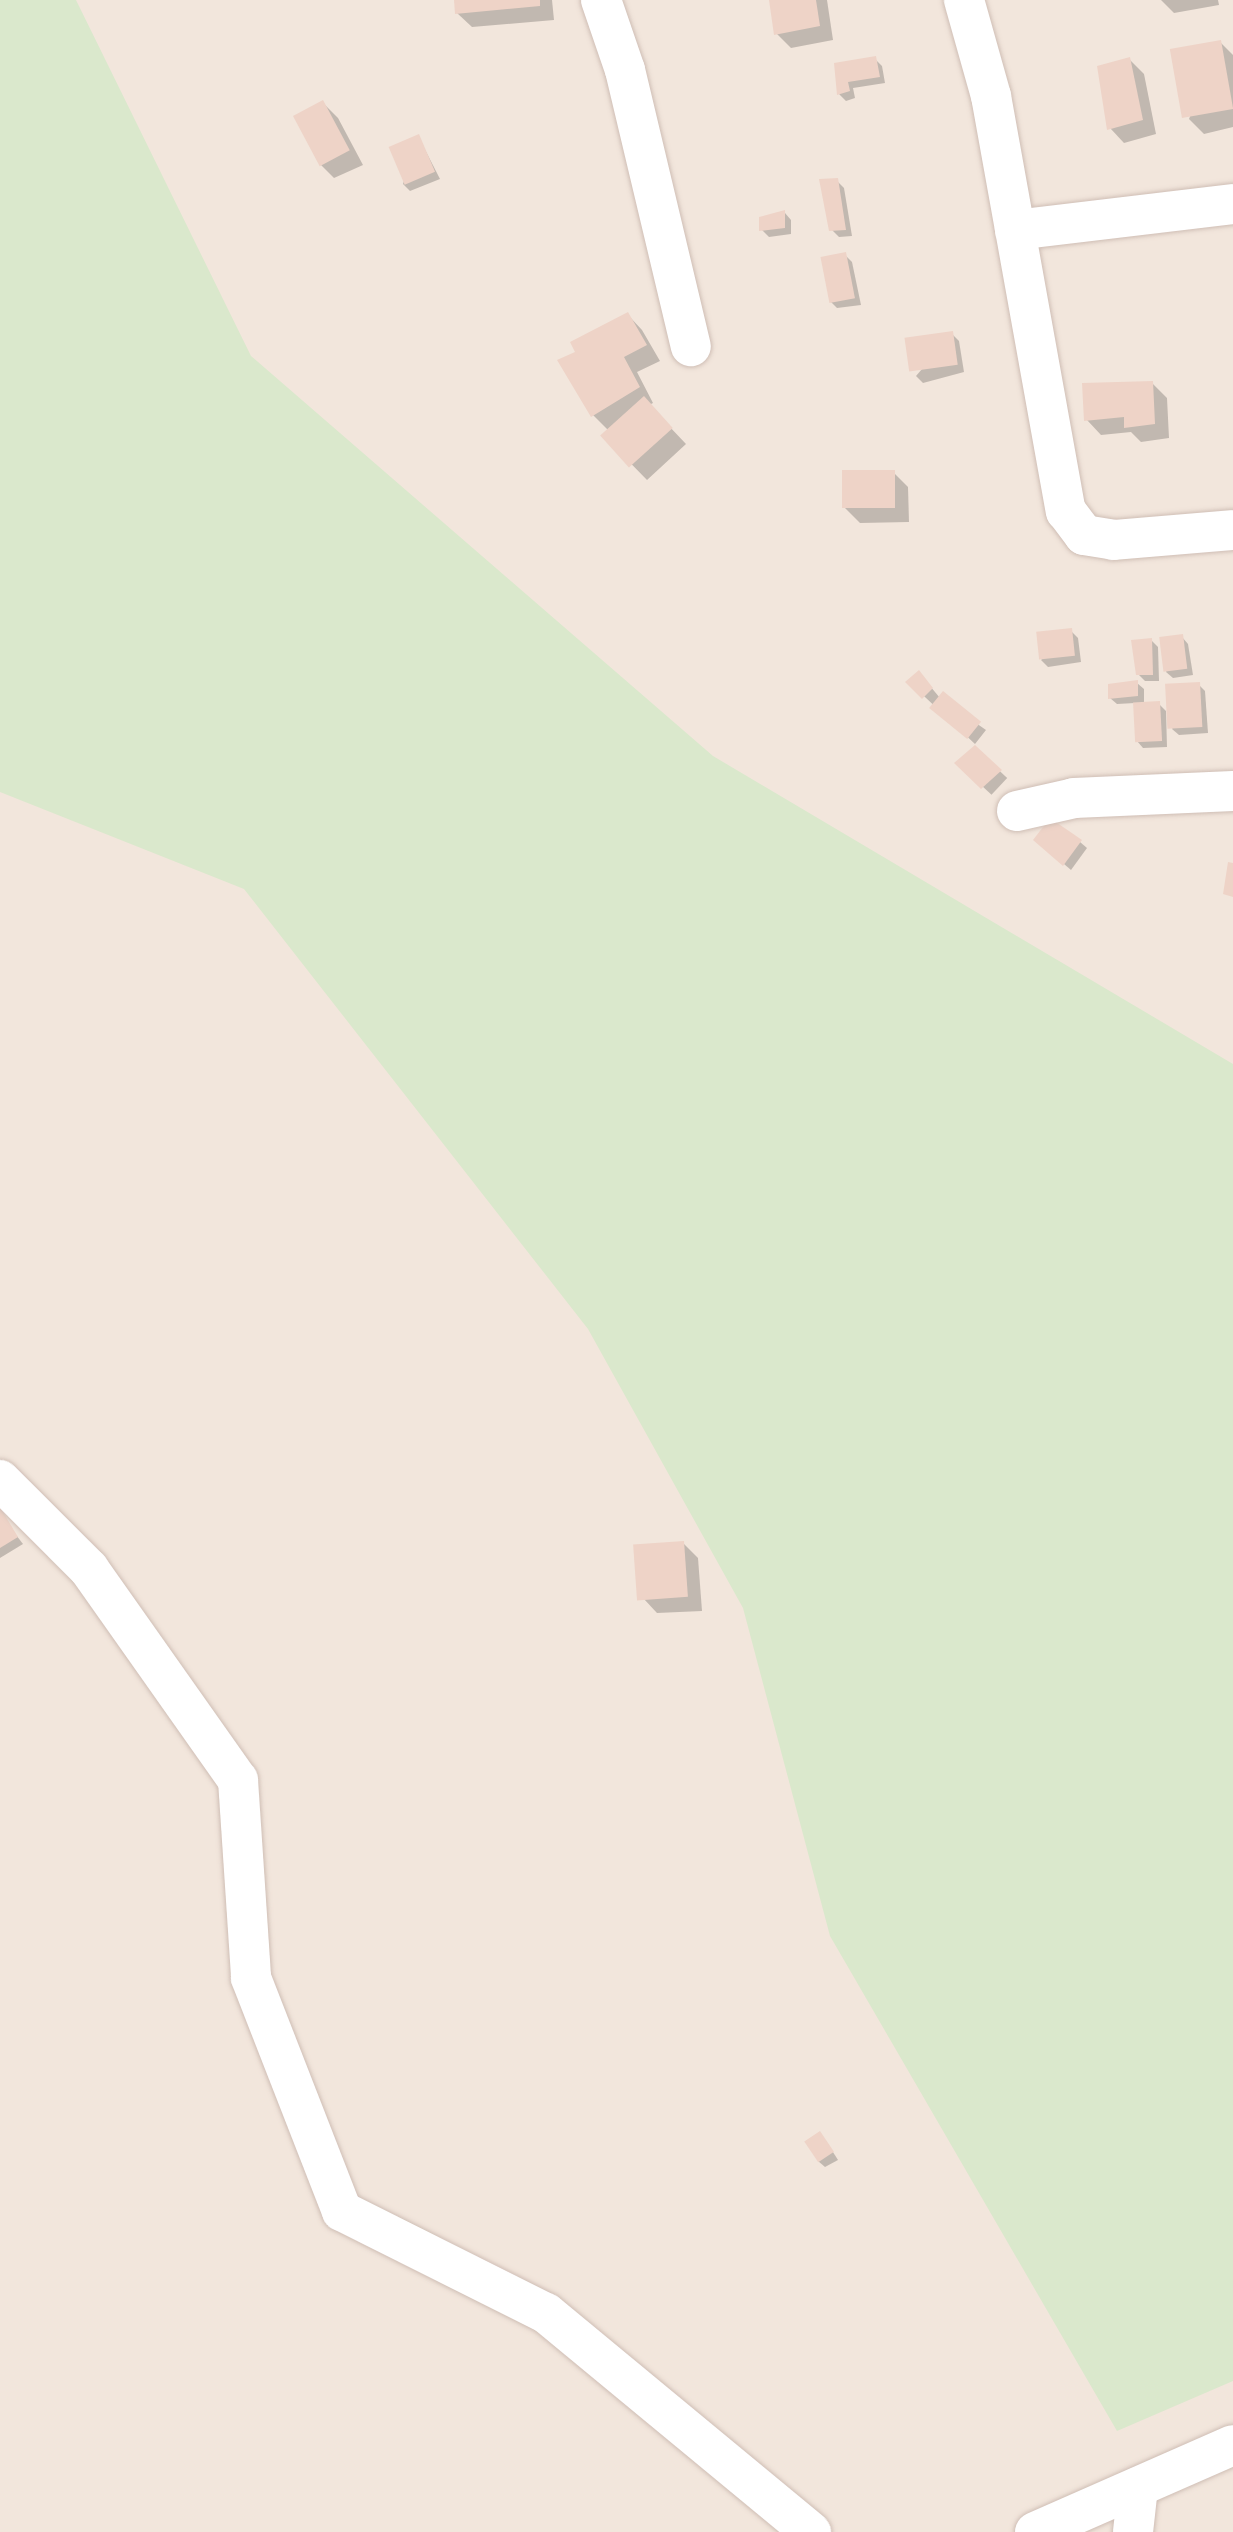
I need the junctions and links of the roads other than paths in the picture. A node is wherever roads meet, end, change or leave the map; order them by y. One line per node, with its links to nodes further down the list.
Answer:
1 (601, 0): 5 (street)
2 (964, 0): 4 (street)
3 (1233, 204): 4 (street)
4 (1015, 230): 6 (street)
5 (691, 346)
6 (1233, 530)
7 (1233, 791): 8 (street)
8 (1018, 811)
9 (0, 1480): 12 (street)
10 (1233, 2445): 11 (street)
11 (1138, 2486): 13 (street); 14 (street)
12 (812, 2532)
13 (1035, 2532)
14 (1133, 2532)

